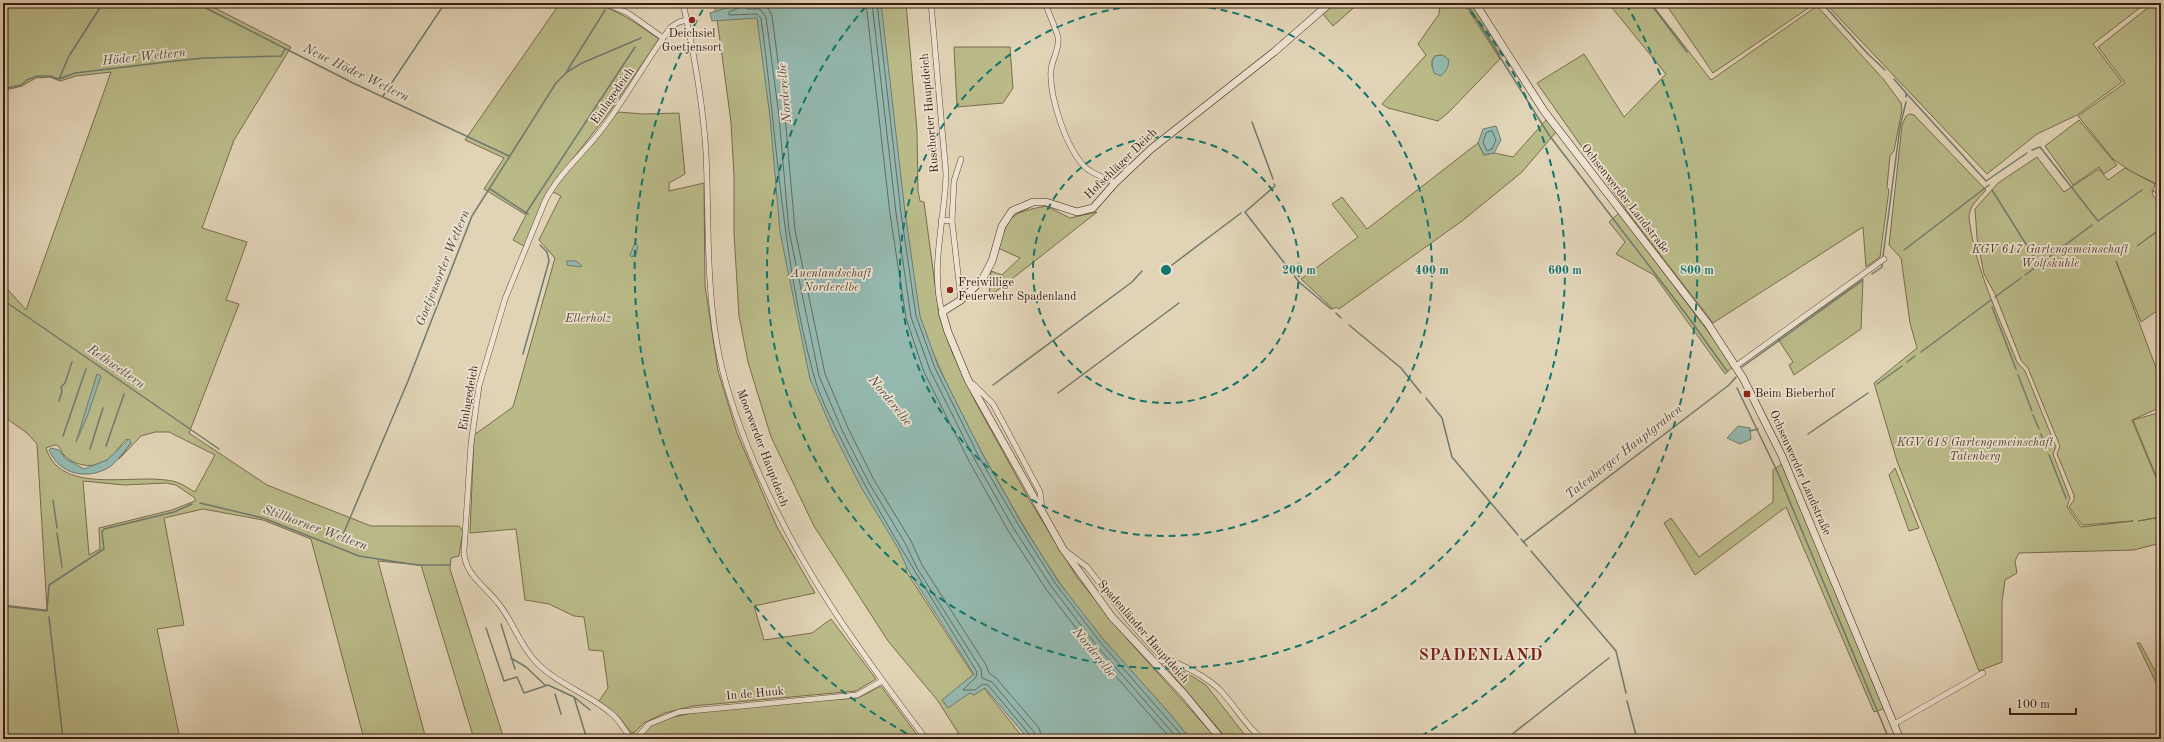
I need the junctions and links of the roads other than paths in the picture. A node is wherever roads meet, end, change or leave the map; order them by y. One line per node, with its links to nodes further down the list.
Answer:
1 (604, 3): 8 (street)
2 (683, 3): 7 (street, Moorwerder Hauptdeich)
3 (931, 3): 11 (street, Ruschorter Hauptdeich)
4 (1045, 3): 10 (street)
5 (1330, 3): 10 (street, Hofschläger Deich)
6 (1475, 3): 16 (street, Ochsenwerder Landstraße)
7 (687, 20): 8 (street, Einlagedeich); 23 (street, Moorwerder Hauptdeich)
8 (663, 38): 25 (street, Einlagedeich)
9 (961, 159): 12 (street, Ruschorter Hauptdeich)
10 (1115, 183): 14 (street, Hofschläger Deich)
11 (941, 220): 12 (street); 15 (street, Ruschorter Hauptdeich)
12 (952, 221): 14 (street, Ruschorter Hauptdeich)
13 (1884, 259): 16 (street)
14 (961, 300): 15 (street, Hofschläger Deich)
15 (942, 312): 17 (street, Spadenländer Hauptdeich)
16 (1736, 366): 24 (street, Ochsenwerder Landstraße)
17 (968, 380): 18 (street, Spadenländer Hauptdeich); 18 (street, Spadenländer Hauptdeich)
18 (1043, 514): 19 (street, Spadenländer Hauptdeich)
19 (1063, 549): 20 (street); 21 (street, Spadenländer Hauptdeich)
20 (1163, 660): 21 (street); 29 (street)
21 (1156, 666): 28 (street, Spadenländer Hauptdeich)
22 (1983, 673): 24 (street)
23 (882, 681): 26 (street, In de Huuk); 27 (street, Moorwerder Hauptdeich)
24 (1894, 724): 30 (street, Ochsenwerder Landstraße)
25 (632, 739)
26 (636, 739)
27 (926, 739)
28 (1221, 739)
29 (1262, 739)
30 (1900, 739)

